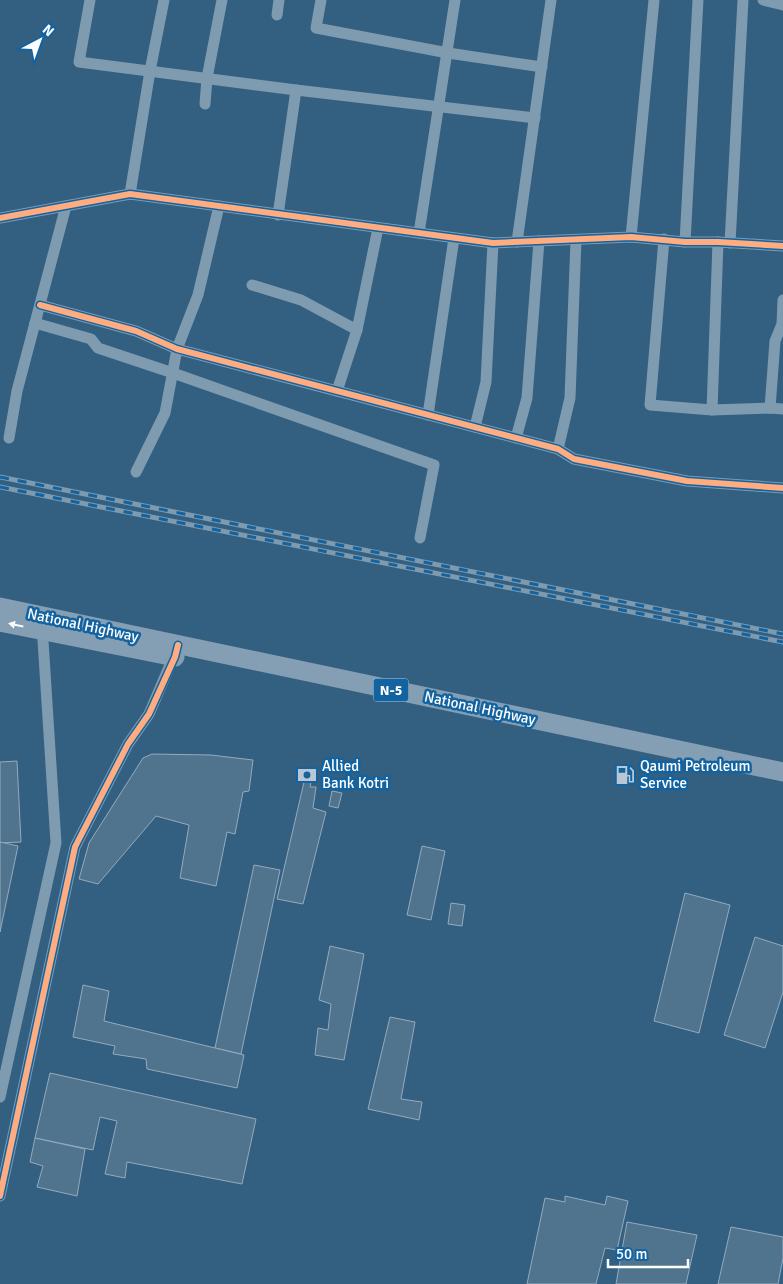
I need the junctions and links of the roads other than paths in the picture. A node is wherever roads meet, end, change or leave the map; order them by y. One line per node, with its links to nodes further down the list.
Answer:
1 (90, 0): 16 (street)
2 (164, 0): 16 (street)
3 (222, 0): 17 (street)
4 (279, 0): 13 (street)
5 (320, 0): 14 (street)
6 (456, 0): 14 (street)
7 (551, 0): 15 (street)
8 (654, 0): 30 (street)
9 (698, 0): 35 (street)
10 (743, 0): 38 (street)
11 (763, 0): 12 (street)
12 (783, 5)
13 (277, 15)
14 (448, 52): 15 (street); 20 (street)
15 (542, 67): 21 (street)
16 (150, 71): 17 (street); 22 (street)
17 (207, 78): 18 (street); 19 (street)
18 (296, 90): 20 (street); 25 (street)
19 (205, 104)
20 (439, 106): 21 (street); 28 (street)
21 (535, 118): 34 (street)
22 (130, 194): 23 (street); 24 (street)
23 (66, 206): 26 (street); 42 (street)
24 (219, 206): 25 (street); 45 (street)
25 (278, 214): 27 (street)
26 (0, 218)
27 (378, 228): 28 (street); 44 (street)
28 (419, 234): 29 (street)
29 (454, 238): 37 (street); 51 (street)
30 (631, 238): 31 (street); 32 (street)
31 (664, 239): 35 (street); 50 (street)
32 (576, 240): 33 (street); 55 (street)
33 (539, 241): 34 (street); 54 (street)
34 (517, 242): 37 (street)
35 (685, 242): 36 (street)
36 (718, 242): 38 (street); 50 (street)
37 (493, 243): 52 (street)
38 (730, 243): 39 (street)
39 (783, 246)
40 (252, 285): 44 (street)
41 (783, 300): 48 (street)
42 (40, 305): 43 (street); 45 (street)
43 (35, 323): 46 (street); 53 (street)
44 (357, 330): 47 (street)
45 (177, 349): 46 (street); 47 (street)
46 (173, 373): 56 (street); 58 (street)
47 (337, 391): 51 (street)
48 (770, 408): 49 (street); 50 (street)
49 (783, 409)
50 (712, 410)
51 (428, 415): 52 (street)
52 (475, 427): 54 (street)
53 (9, 438)
54 (516, 438): 55 (street)
55 (558, 449): 57 (street)
56 (136, 472)
57 (783, 488)
58 (420, 538)
59 (0, 607): 61 (highway, National Highway / N-5)
60 (0, 622): 61 (highway, National Highway / N-5, one-way to 60)
61 (42, 623): 62 (highway, National Highway / N-5); 65 (street)
62 (176, 651): 63 (highway, National Highway / N-5); 64 (highway, National Highway / N-5); 66 (street)
63 (783, 772)
64 (783, 785)
65 (0, 1097)
66 (0, 1196)

